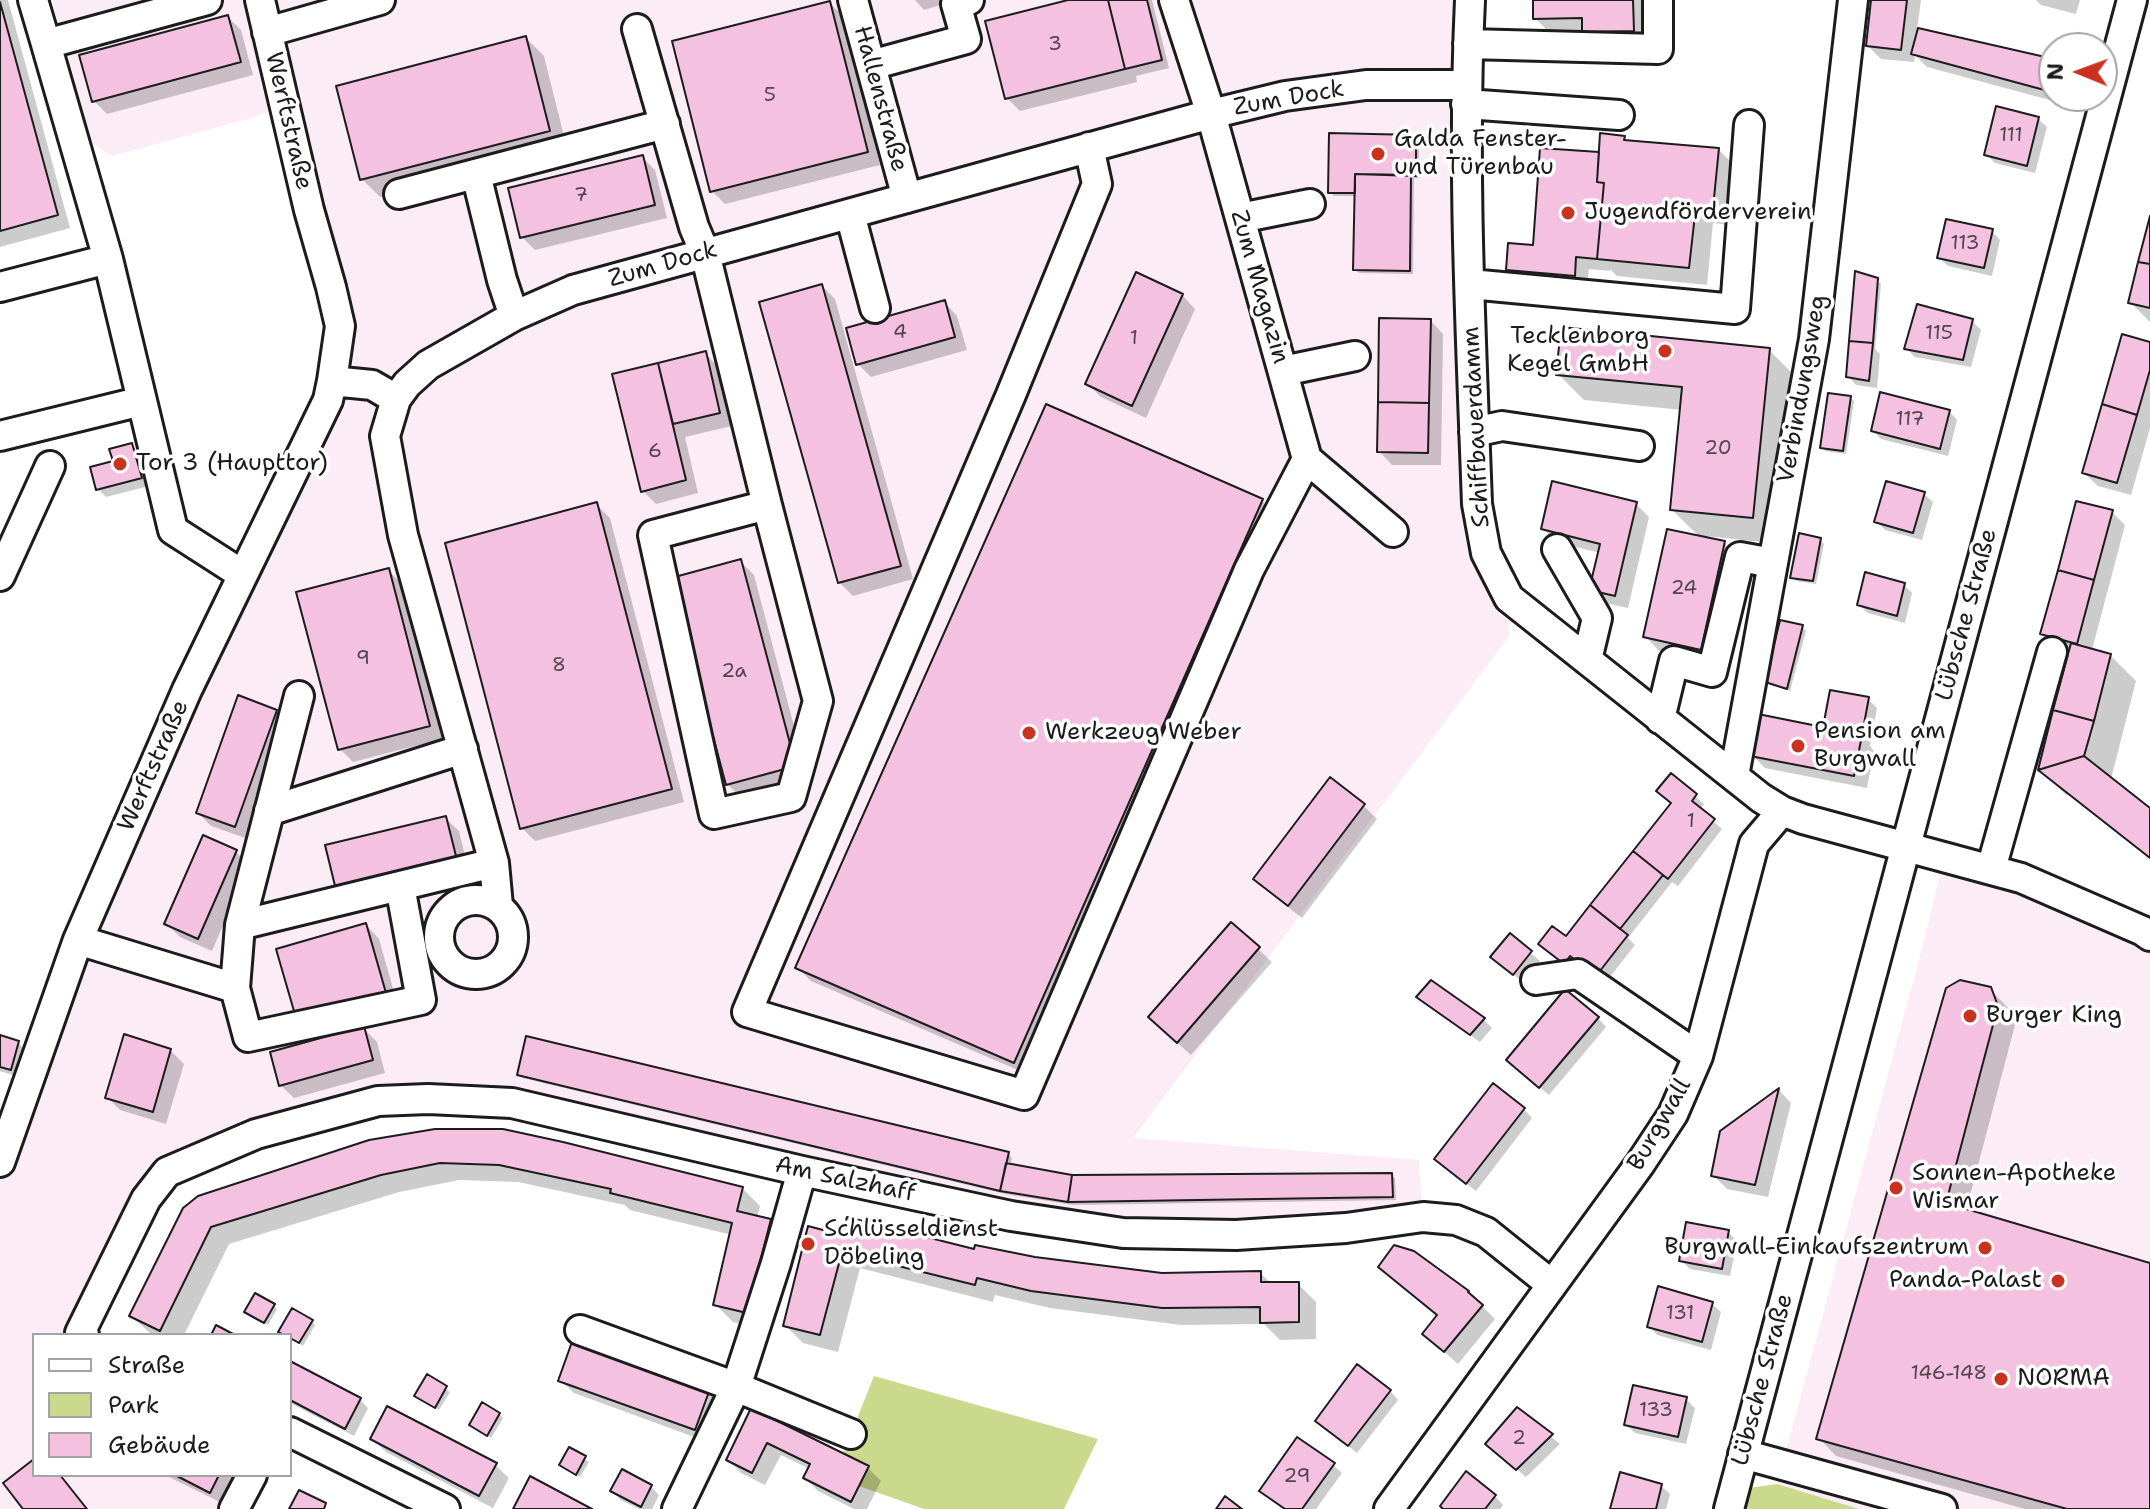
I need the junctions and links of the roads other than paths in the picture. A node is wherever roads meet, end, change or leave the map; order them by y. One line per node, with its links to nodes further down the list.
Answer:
1 (33, 0): 14 (street)
2 (207, 0): 14 (street)
3 (260, 0): 13 (street, Werftstraße)
4 (380, 0): 13 (street)
5 (853, 0): 16 (street, Hallenstraße)
6 (969, 0): 16 (street)
7 (1174, 0): 18 (street, Zum Magazin)
8 (1470, 0): 15 (street, Schiffbauerdamm)
9 (1658, 0): 15 (street)
10 (1853, 0): 48 (street, Verbindungsweg)
11 (2132, 0): 59 (street, Lübsche Straße)
12 (637, 29): 20 (street)
13 (267, 32): 37 (street, Werftstraße)
14 (46, 44): 30 (street)
15 (1468, 44): 17 (street, Schiffbauerdamm)
16 (871, 65): 25 (street, Hallenstraße)
17 (1466, 95): 18 (street, Zum Dock); 19 (street, Zum Dock); 31 (street, Schiffbauerdamm)
18 (1211, 114): 22 (street, Zum Dock); 28 (street, Zum Magazin)
19 (1619, 115)
20 (665, 124): 23 (street); 29 (street)
21 (1749, 125): 31 (street)
22 (1089, 147): 25 (street, Zum Dock); 43 (street)
23 (476, 174): 24 (street); 34 (street)
24 (399, 194)
25 (907, 198): 27 (street, Zum Dock)
26 (1310, 204): 28 (street)
27 (850, 214): 29 (street, Zum Dock); 33 (street)
28 (1240, 218): 36 (street, Zum Magazin)
29 (705, 253): 34 (street, Zum Dock); 45 (street)
30 (108, 259): 32 (street); 39 (street)
31 (1470, 284): 40 (street, Schiffbauerdamm)
32 (0, 287)
33 (875, 308)
34 (514, 316): 38 (street, Zum Dock)
35 (1355, 356): 36 (street)
36 (1283, 371): 43 (street, Zum Magazin)
37 (332, 381): 38 (street); 49 (street, Werftstraße)
38 (396, 399): 55 (street, Zum Dock)
39 (142, 401): 41 (street); 49 (street)
40 (1474, 432): 42 (street); 52 (street, Schiffbauerdamm)
41 (0, 436)
42 (1639, 446)
43 (1307, 459): 46 (street)
44 (50, 466): 50 (street)
45 (767, 505): 45 (street)
46 (1393, 532)
47 (1557, 549): 52 (street)
48 (1773, 563): 54 (street); 56 (street, Verbindungsweg)
49 (243, 575): 66 (street, Werftstraße)
50 (0, 576)
51 (2052, 652): 61 (street)
52 (1587, 660): 54 (street, Schiffbauerdamm)
53 (299, 696): 57 (street)
54 (1660, 719): 56 (street, Schiffbauerdamm)
55 (463, 749): 57 (street); 60 (street, Zum Dock)
56 (1734, 776): 58 (street, Schiffbauerdamm)
57 (269, 811): 64 (street)
58 (1782, 811): 59 (street); 69 (street, Burgwall)
59 (1905, 847): 61 (street); 79 (street, Lübsche Straße)
60 (494, 863): 62 (street); 63 (street, Zum Dock)
61 (1991, 869): 65 (street)
62 (400, 886): 64 (street); 68 (street)
63 (498, 906)
64 (240, 925): 68 (street)
65 (2150, 936)
66 (78, 940): 68 (street); 70 (street, Werftstraße)
67 (1536, 980): 69 (street)
68 (235, 988)
69 (1698, 1056): 73 (street, Burgwall)
70 (9, 1106): 71 (street, Werftstraße)
71 (0, 1162)
72 (802, 1171): 73 (street, Am Salzhaff); 75 (street, Am Salzhaff); 76 (street)
73 (1552, 1285): 84 (street, Burgwall)
74 (580, 1330): 76 (street)
75 (80, 1333)
76 (736, 1387): 78 (street); 83 (street)
77 (292, 1433): 82 (street)
78 (851, 1434)
79 (1743, 1454): 85 (street, Lübsche Straße); 86 (street)
80 (251, 1477): 81 (street)
81 (234, 1509)
82 (445, 1509)
83 (677, 1509)
84 (1389, 1509)
85 (1729, 1509)
86 (1942, 1509)

